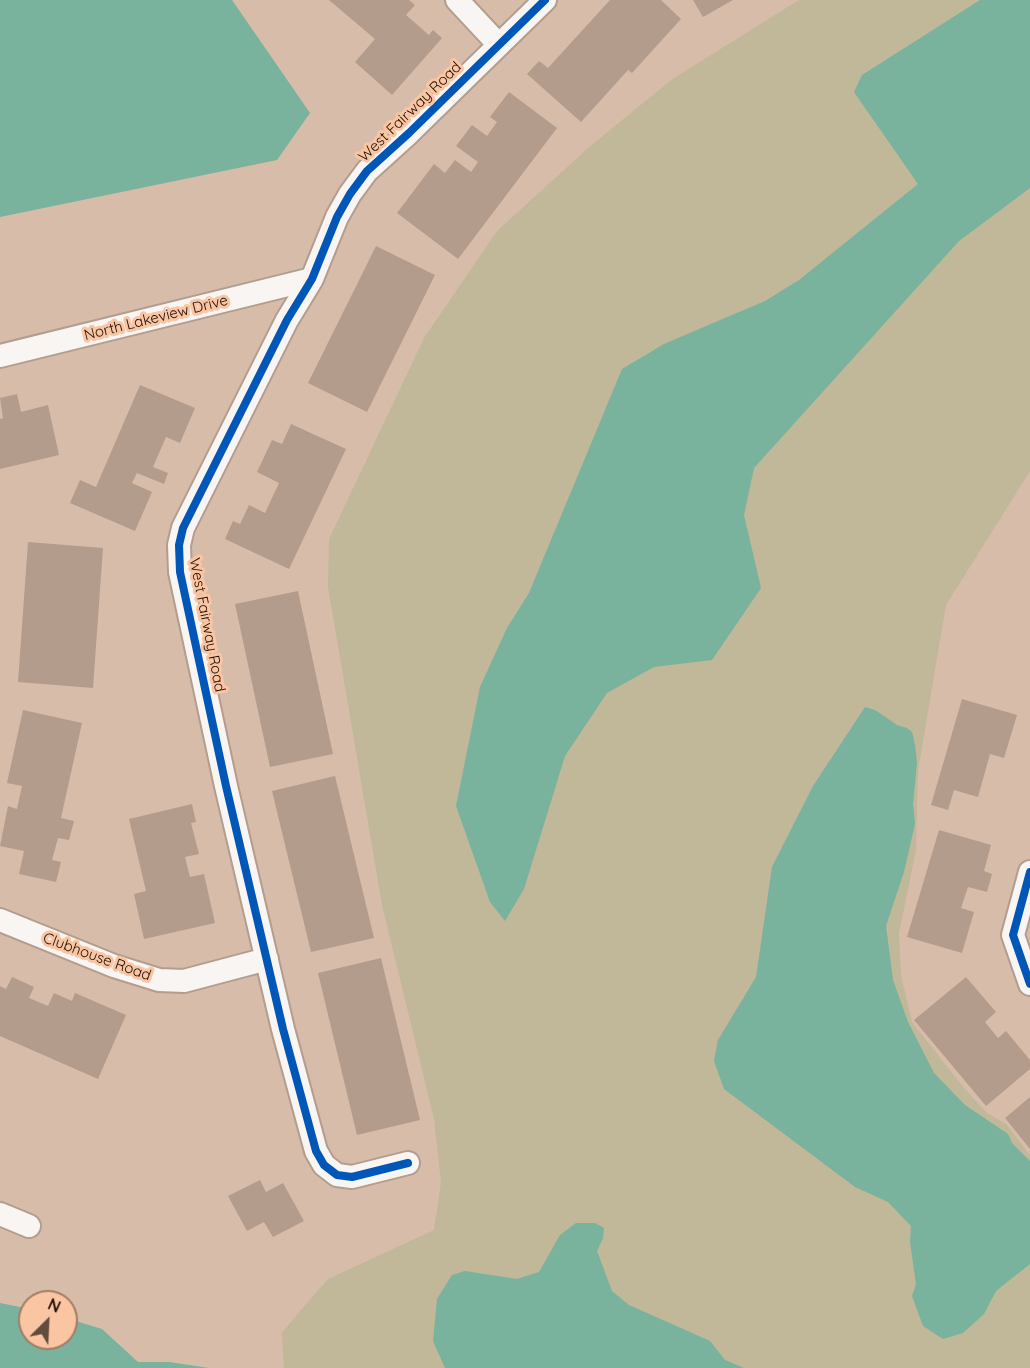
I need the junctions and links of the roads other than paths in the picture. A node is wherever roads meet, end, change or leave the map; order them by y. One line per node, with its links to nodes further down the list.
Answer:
1 (457, 0): 3 (street)
2 (546, 0): 3 (street, West Fairway Road)
3 (499, 45): 4 (street, West Fairway Road)
4 (312, 279): 5 (street, North Lakeview Drive); 8 (street, West Fairway Road)
5 (0, 356)
6 (1030, 872): 9 (street)
7 (0, 920): 8 (street, Clubhouse Road)
8 (267, 958): 10 (street, West Fairway Road)
9 (1030, 984)
10 (408, 1163)
11 (0, 1214): 12 (street)
12 (29, 1226)

